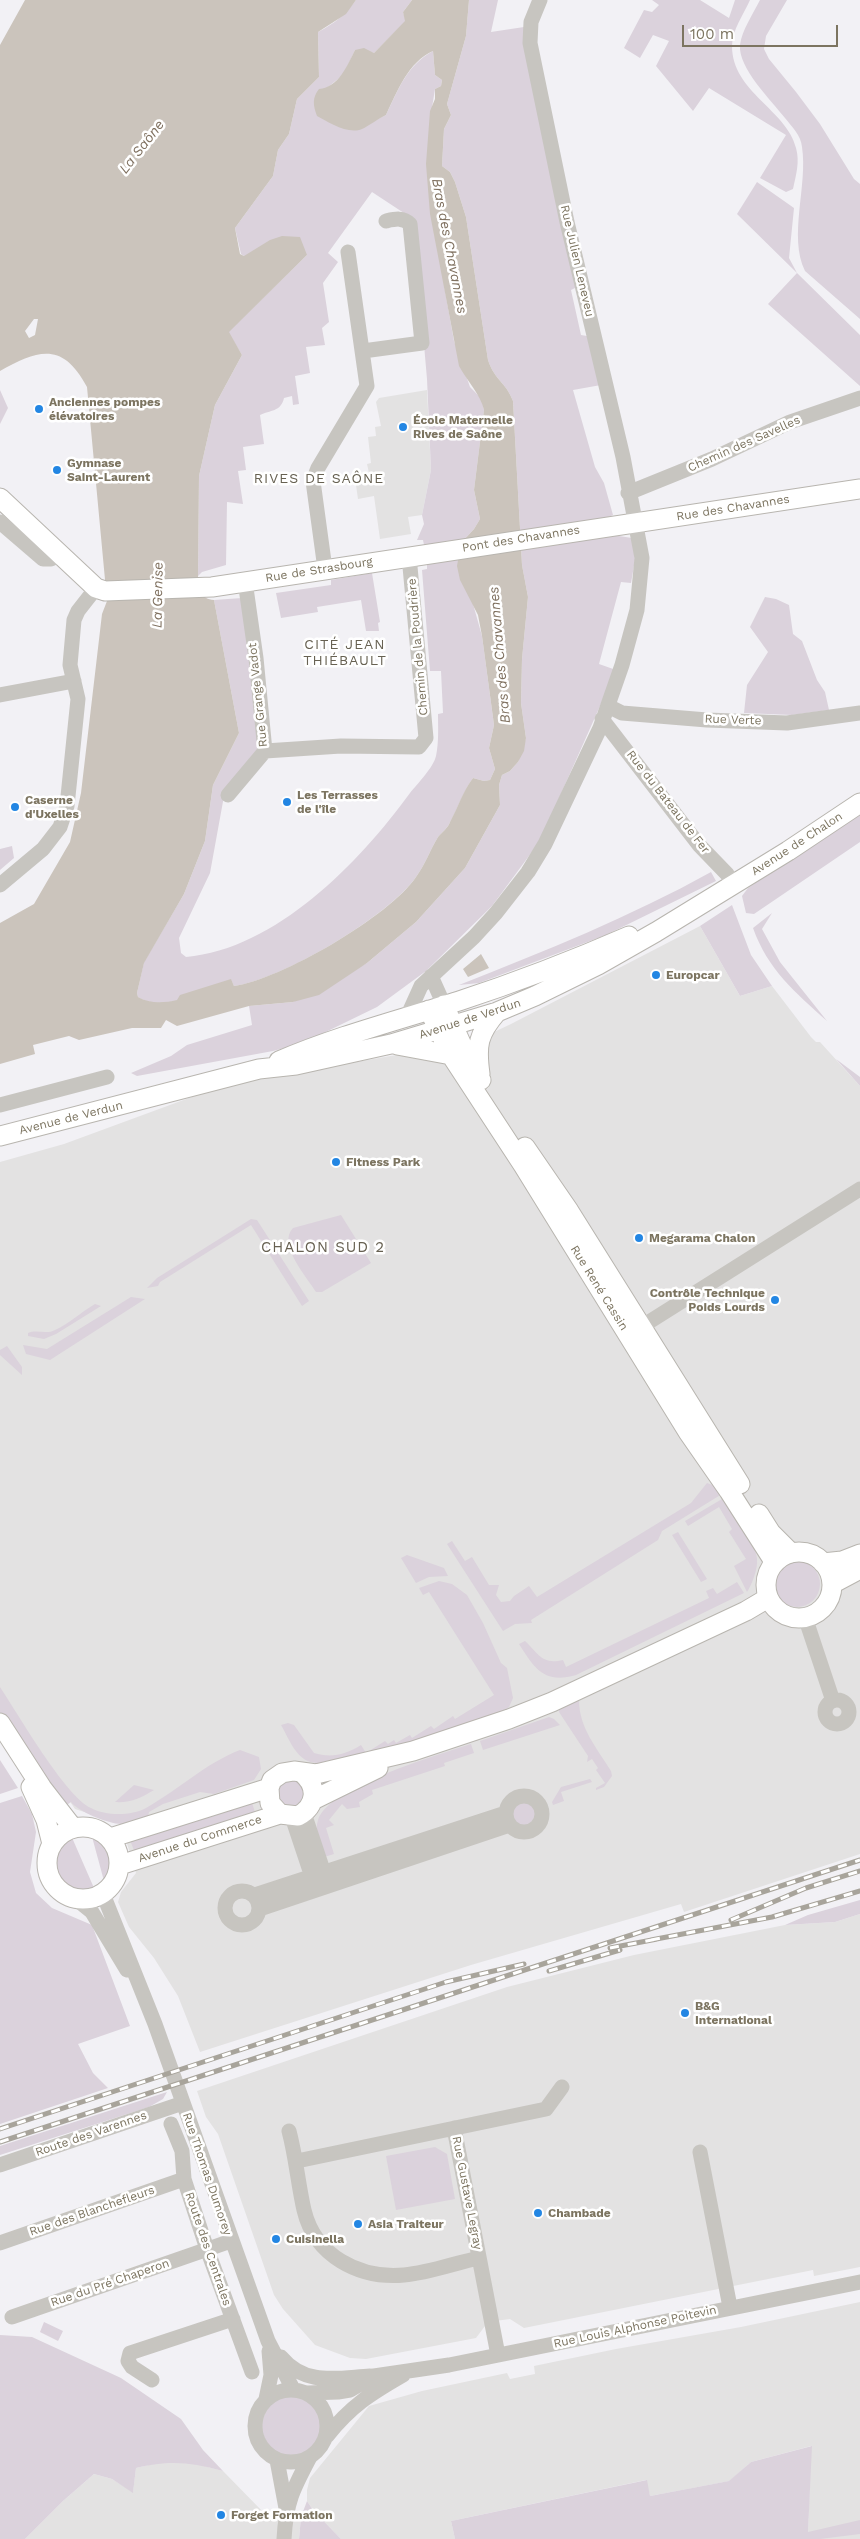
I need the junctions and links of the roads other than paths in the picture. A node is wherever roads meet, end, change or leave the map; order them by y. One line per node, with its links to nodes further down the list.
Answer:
1 (540, 0): 7 (street, Rue Julien Leneveu)
2 (386, 221): 4 (street)
3 (348, 252): 4 (street)
4 (363, 352): 15 (street)
5 (860, 398): 7 (street, Chemin des Savelles)
6 (860, 489): 10 (main road, Rue des Chavannes)
7 (628, 493): 10 (street, Rue Julien Leneveu)
8 (0, 498): 13 (main road)
9 (0, 522): 13 (street)
10 (636, 523): 11 (main road, Rue des Chavannes); 21 (street, Rue Julien Leneveu)
11 (605, 526): 12 (main road, Pont des Chavannes)
12 (436, 552): 14 (main road, Rue de Strasbourg)
13 (60, 555): 17 (main road)
14 (409, 556): 15 (main road, Rue de Strasbourg); 22 (street, Chemin de la Poudrière)
15 (325, 569): 16 (main road, Rue de Strasbourg)
16 (245, 581): 17 (main road, Rue de Strasbourg); 22 (street, Rue Grange Vadot)
17 (100, 590): 18 (street)
18 (74, 681): 19 (street); 26 (street)
19 (0, 695)
20 (860, 713): 21 (street, Rue Verte)
21 (603, 718): 25 (street, Rue du Bateau de Fer); 28 (street, Rue Julien Leneveu)
22 (265, 751): 23 (street, Rue Grange Vadot)
23 (228, 795)
24 (860, 803): 25 (main road, Avenue de Chalon)
25 (734, 884): 27 (main road, Avenue de Verdun)
26 (0, 885)
27 (690, 910): 29 (main road, Avenue de Verdun); 30 (main road, Avenue de Verdun)
28 (426, 981): 29 (street); 31 (street)
29 (437, 1008): 31 (main road, Avenue de Verdun); 32 (main road, Rue René Cassin)
30 (497, 1012): 32 (main road, Avenue de Verdun); 37 (main road)
31 (406, 1017): 35 (main road, Avenue de Verdun)
32 (446, 1028): 33 (main road, Avenue de Verdun); 34 (main road, Rue René Cassin); 37 (main road, Rue René Cassin)
33 (391, 1044): 34 (main road); 35 (main road, Avenue de Verdun)
34 (451, 1055): 40 (main road, Rue René Cassin)
35 (259, 1069): 39 (main road, Avenue de Verdun)
36 (107, 1077): 38 (street)
37 (481, 1080): 42 (main road, Rue René Cassin)
38 (0, 1106)
39 (0, 1136)
40 (522, 1164): 42 (main road); 43 (main road, Rue René Cassin)
41 (860, 1190): 44 (street)
42 (569, 1211): 44 (main road, Rue René Cassin)
43 (603, 1295): 44 (main road); 46 (main road, Rue René Cassin)
44 (641, 1327): 46 (main road, Rue René Cassin)
45 (860, 1554): 47 (main road)
46 (783, 1558): 47 (main road); 50 (main road)
47 (823, 1563): 49 (main road)
48 (860, 1569): 49 (main road)
49 (832, 1584): 51 (main road)
50 (768, 1598): 51 (main road); 55 (main road)
51 (805, 1618): 52 (street)
52 (833, 1701)
53 (0, 1723): 59 (main road)
54 (0, 1736): 61 (main road)
55 (413, 1751): 56 (main road); 58 (main road, Avenue du Commerce)
56 (302, 1773): 57 (main road); 58 (main road)
57 (269, 1788): 58 (main road); 60 (main road)
58 (297, 1811): 62 (main road, Avenue du Commerce); 63 (street)
59 (73, 1828): 60 (main road); 61 (main road)
60 (110, 1838): 62 (main road)
61 (52, 1844): 65 (main road)
62 (120, 1865): 64 (main road)
63 (318, 1875): 63 (street)
64 (103, 1894): 65 (main road); 66 (street, Rue Thomas Dumorey)
65 (76, 1899): 66 (street, Rue Thomas Dumorey)
66 (148, 2006): 68 (street, Rue Thomas Dumorey)
67 (562, 2087): 70 (street)
68 (183, 2103): 74 (street, Route des Varennes); 76 (street, Rue Thomas Dumorey)
69 (171, 2124): 75 (street, Route des Centrales)
70 (454, 2128): 73 (street); 79 (street, Rue Gustave Legray)
71 (289, 2131): 73 (street, Rue Gustave Legray)
72 (700, 2152): 81 (street)
73 (297, 2161): 79 (street, Rue Gustave Legray)
74 (0, 2165)
75 (184, 2179): 77 (street, Rue des Blanchefleurs); 78 (street, Route des Centrales)
76 (231, 2241): 78 (street, Rue du Pré Chaperon); 84 (street, Rue Thomas Dumorey)
77 (0, 2243)
78 (207, 2249): 82 (street, Rue du Pré Chaperon); 83 (street, Route des Centrales)
79 (479, 2258): 85 (street, Rue Gustave Legray)
80 (860, 2282): 81 (street, Rue Louis Alphonse Poitevin)
81 (730, 2307): 85 (street, Rue Louis Alphonse Poitevin)
82 (12, 2317)
83 (233, 2319): 87 (street, Route des Centrales); 89 (street)
84 (268, 2341): 88 (street); 90 (street, Rue Thomas Dumorey); 92 (street, Rue Thomas Dumorey)
85 (498, 2355): 86 (street, Rue Louis Alphonse Poitevin)
86 (411, 2371): 88 (street, Rue Louis Alphonse Poitevin); 93 (street, Rue Louis Alphonse Poitevin)
87 (252, 2372)
88 (374, 2376): 91 (street, Rue Louis Alphonse Poitevin)
89 (152, 2380)
90 (293, 2389): 91 (street); 92 (street)
91 (308, 2393): 93 (street)
92 (266, 2399): 95 (street)
93 (326, 2436): 94 (street)
94 (310, 2457): 95 (street); 96 (street)
95 (277, 2460): 96 (street)
96 (286, 2509): 97 (street)
97 (284, 2539)

